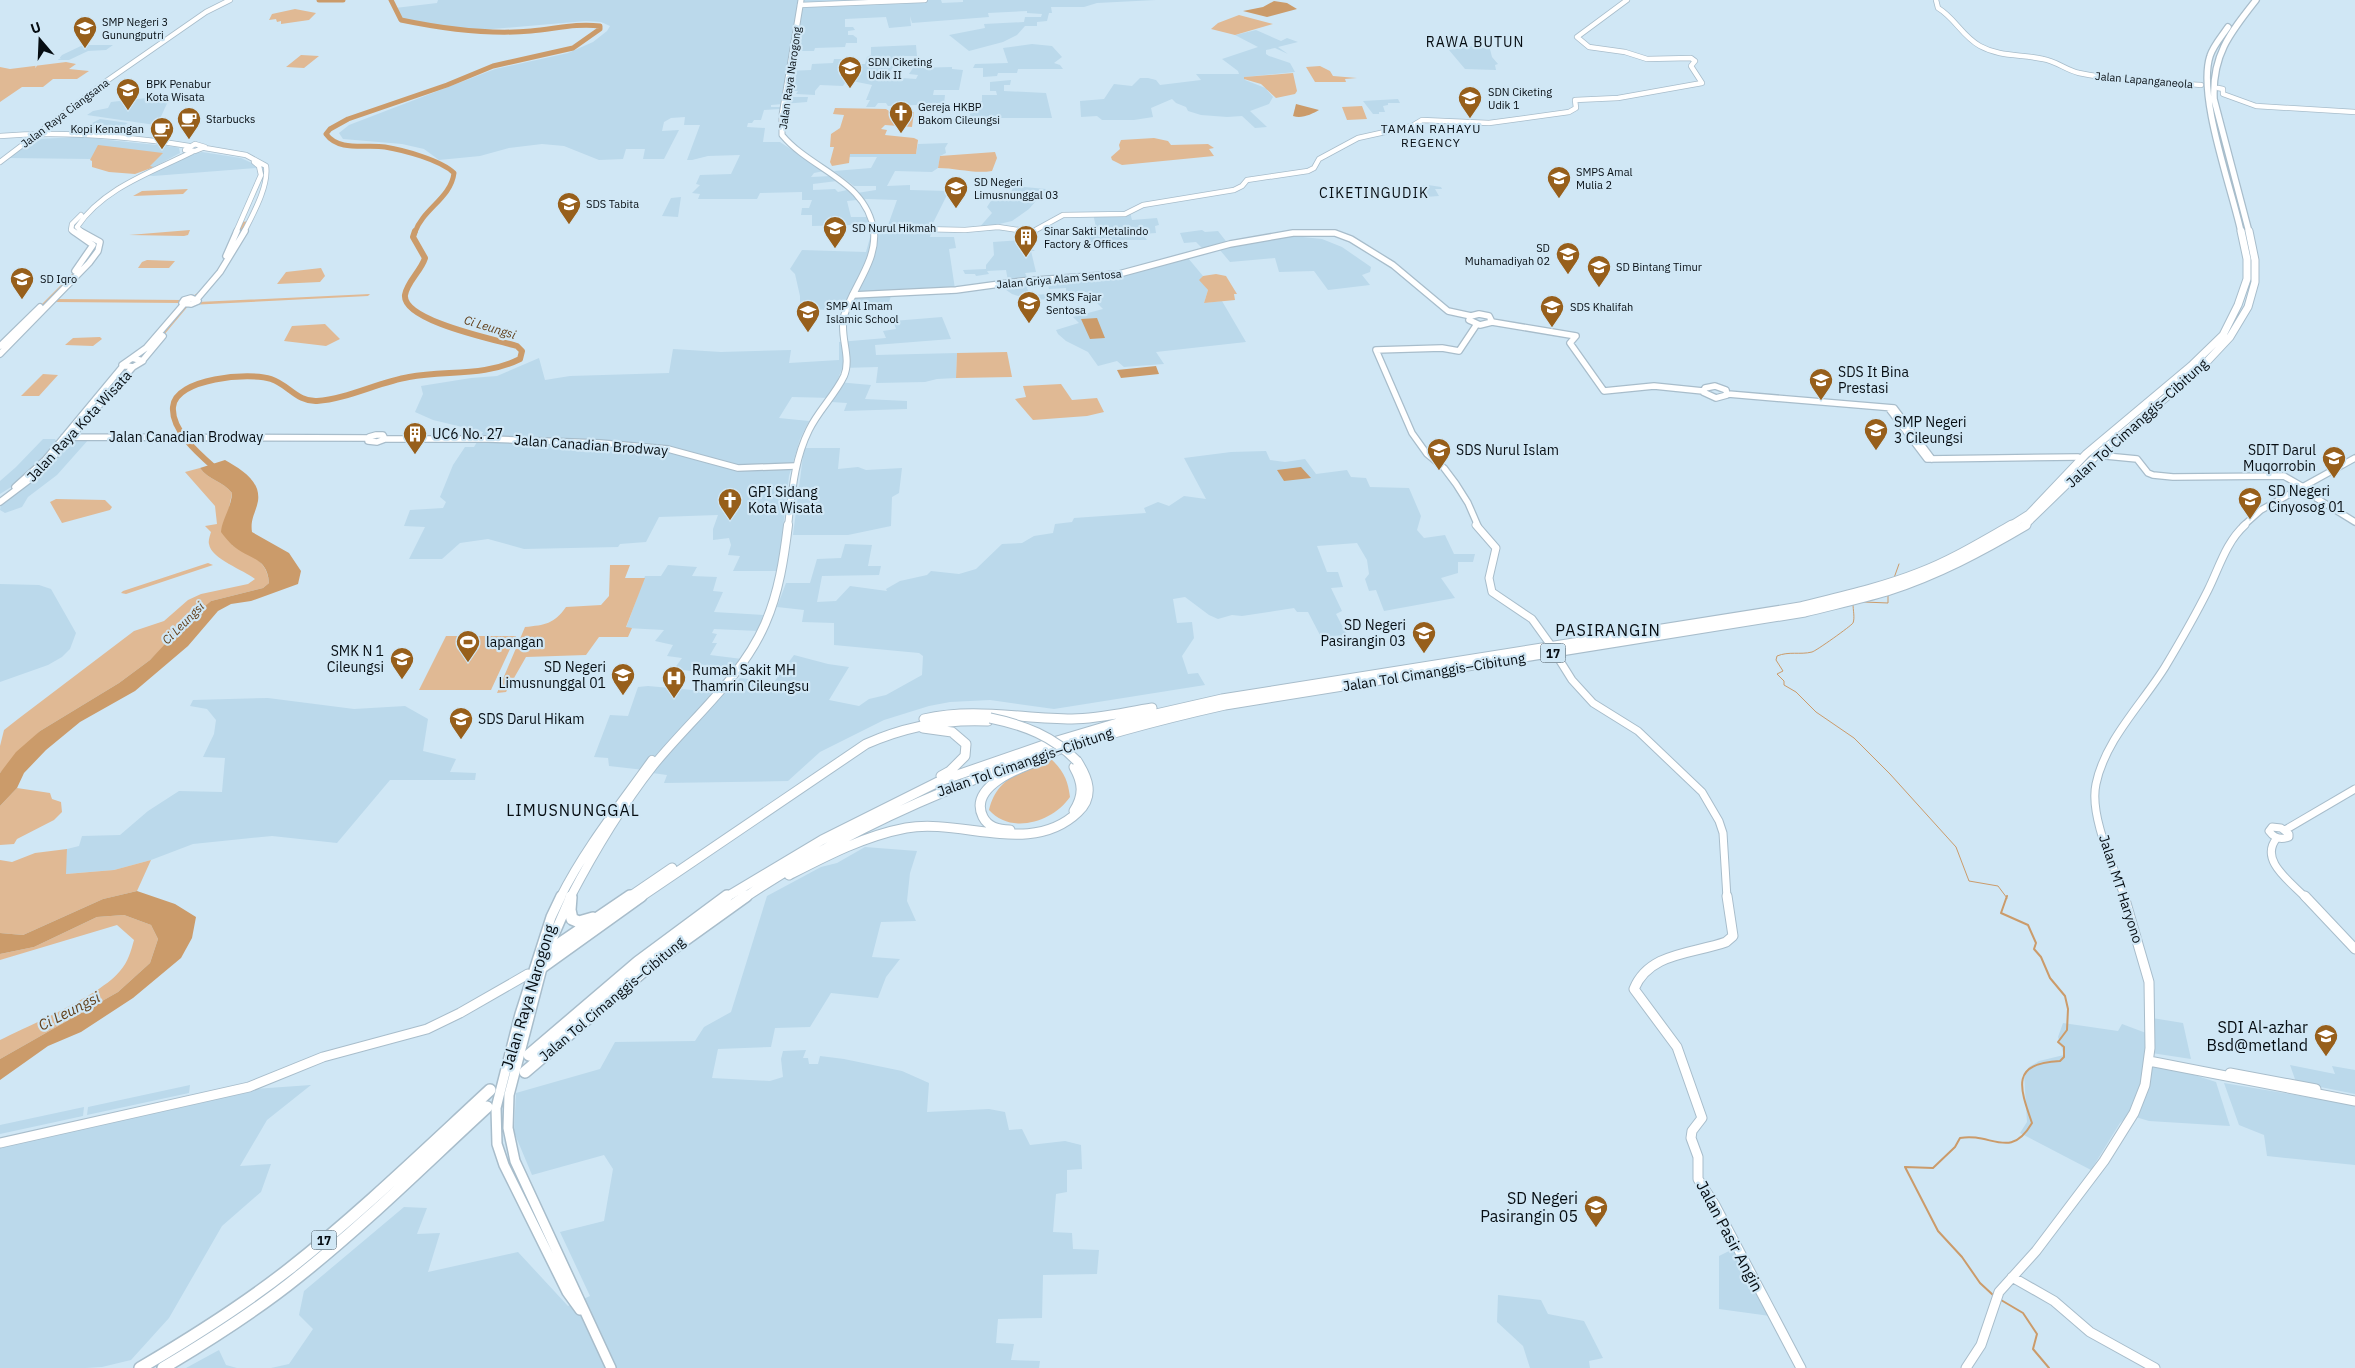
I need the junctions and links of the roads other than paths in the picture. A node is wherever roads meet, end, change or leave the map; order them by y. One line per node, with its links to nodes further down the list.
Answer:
1 (230, 0): 11 (street, Jalan Raya Ciangsana)
2 (926, 0): 7 (street)
3 (1627, 0): 17 (street)
4 (1936, 0): 8 (street, Jalan Lapanganeola)
5 (2249, 0): 45 (highway, Jalan Tol Cimanggis–Cibitung / 17)
6 (2256, 0): 49 (highway, Jalan Tol Cimanggis–Cibitung / 17)
7 (800, 3): 17 (main road, Jalan Raya Narogong)
8 (2201, 85)
9 (2218, 88): 10 (street)
10 (2355, 112)
11 (39, 135): 12 (street); 14 (street); 14 (street)
12 (31, 136): 13 (street); 13 (street); 15 (street, Jalan Raya Ciangsana)
13 (0, 138)
14 (188, 149): 16 (street); 21 (street, Jalan Raya Kota Wisata)
15 (0, 162)
16 (124, 182): 18 (street); 19 (street)
17 (874, 228): 20 (main road, Jalan Raya Narogong)
18 (100, 242): 19 (street); 26 (street)
19 (93, 244): 25 (street)
20 (852, 295): 22 (street, Jalan Griya Alam Sentosa); 38 (main road, Jalan Raya Narogong)
21 (190, 302): 27 (street, Jalan Raya Kota Wisata); 28 (street, Jalan Raya Kota Wisata)
22 (1471, 316): 23 (street, Jalan Griya Alam Sentosa); 24 (street)
23 (1492, 322): 24 (street); 31 (street)
24 (1477, 324): 43 (street)
25 (0, 346)
26 (0, 354)
27 (132, 358): 28 (street); 29 (street, Jalan Raya Kota Wisata)
28 (142, 360): 30 (street, Jalan Raya Kota Wisata)
29 (123, 366): 30 (street); 33 (street, Jalan Raya Kota Wisata)
30 (133, 367): 34 (street, Jalan Raya Kota Wisata)
31 (1703, 391): 32 (street); 32 (street)
32 (1728, 394): 36 (street)
33 (64, 437): 34 (street, Jalan Canadian Brodway); 40 (street, Jalan Raya Kota Wisata)
34 (72, 437): 38 (street, Jalan Canadian Brodway); 41 (street, Jalan Raya Kota Wisata)
35 (2106, 456): 39 (street)
36 (2078, 457)
37 (2355, 458): 39 (street, Jalan MT Haryono)
38 (795, 466): 46 (main road, Jalan Raya Narogong)
39 (2302, 487): 42 (street); 63 (street, Jalan MT Haryono)
40 (0, 497)
41 (0, 502)
42 (2355, 521)
43 (1550, 644)
44 (1557, 656): 76 (street, Jalan Pasir Angin)
45 (1272, 690): 48 (highway); 53 (highway, Jalan Tol Cimanggis–Cibitung / 17)
46 (710, 702): 54 (main road, Jalan Raya Narogong); 57 (main road, Jalan Raya Narogong)
47 (989, 719): 48 (highway); 50 (highway); 51 (highway, bridge)
48 (912, 722): 56 (highway)
49 (1136, 725): 51 (highway); 55 (highway, Jalan Tol Cimanggis–Cibitung / 17)
50 (879, 737): 53 (highway); 60 (highway)
51 (1074, 762): 55 (highway)
52 (2355, 790): 58 (street)
53 (848, 826): 62 (highway, Jalan Tol Cimanggis–Cibitung / 17)
54 (571, 898): 56 (highway); 59 (main road, Jalan Raya Narogong)
55 (730, 906): 64 (highway, Jalan Tol Cimanggis–Cibitung / 17)
56 (607, 912): 59 (highway)
57 (552, 917): 59 (main road, Jalan Raya Narogong); 60 (main road)
58 (2355, 949)
59 (543, 953): 60 (main road, Jalan Raya Narogong)
60 (532, 973): 61 (main road, Jalan Raya Narogong); 61 (main road); 70 (street); 72 (main road, Jalan Raya Narogong)
61 (520, 1014): 72 (main road, Jalan Raya Narogong)
62 (529, 1055)
63 (2149, 1059): 66 (street); 71 (street, Jalan MT Haryono)
64 (525, 1072)
65 (490, 1090): 73 (highway, 17)
66 (2315, 1091): 67 (street); 68 (street)
67 (2355, 1096)
68 (2355, 1101)
69 (487, 1107): 74 (highway, 17)
70 (0, 1143)
71 (2012, 1277): 77 (street, Jalan MT Haryono); 78 (street)
72 (588, 1322): 75 (main road, Jalan Raya Narogong)
73 (140, 1368)
74 (163, 1368)
75 (611, 1368)
76 (1800, 1368)
77 (1966, 1368)
78 (2155, 1368)

